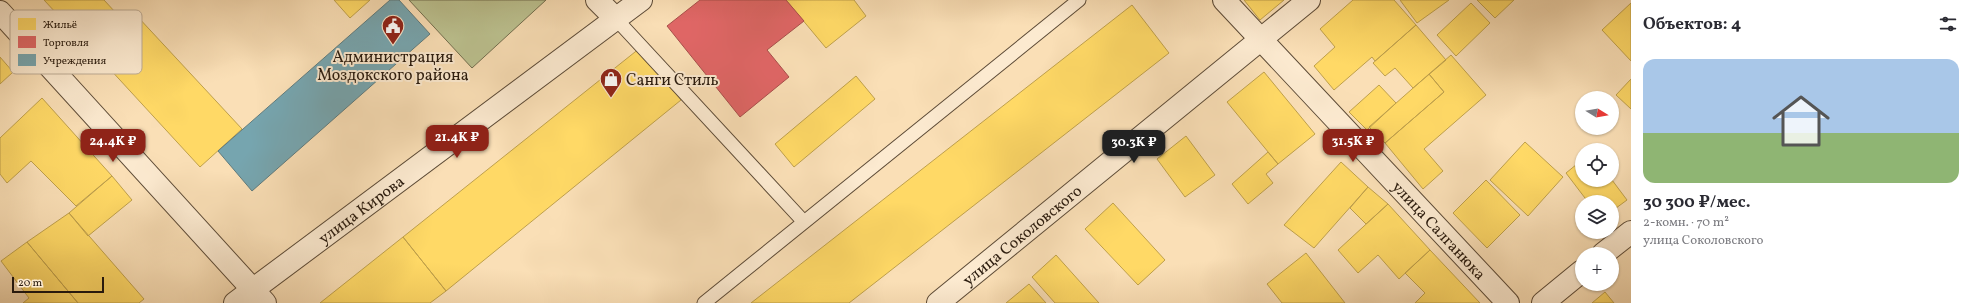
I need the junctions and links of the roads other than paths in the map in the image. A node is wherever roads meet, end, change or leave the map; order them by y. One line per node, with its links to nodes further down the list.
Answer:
1 (597, 0): 7 (street)
2 (641, 0): 7 (street, улица Кирова)
3 (1079, 0): 11 (lane)
4 (1224, 0): 9 (street, улица Салганюка)
5 (1309, 0): 9 (street, улица Соколовского)
6 (0, 12): 8 (street)
7 (616, 20): 11 (lane); 15 (street, улица Кирова)
8 (10, 23)
9 (1259, 39): 17 (street, улица Соколовского); 18 (street, улица Салганюка)
10 (54, 74): 15 (street)
11 (804, 222): 16 (lane)
12 (1631, 232): 13 (street)
13 (1612, 247)
14 (1575, 277): 19 (street)
15 (251, 299)
16 (704, 303)
17 (938, 303)
18 (1508, 303)
19 (1543, 303)

